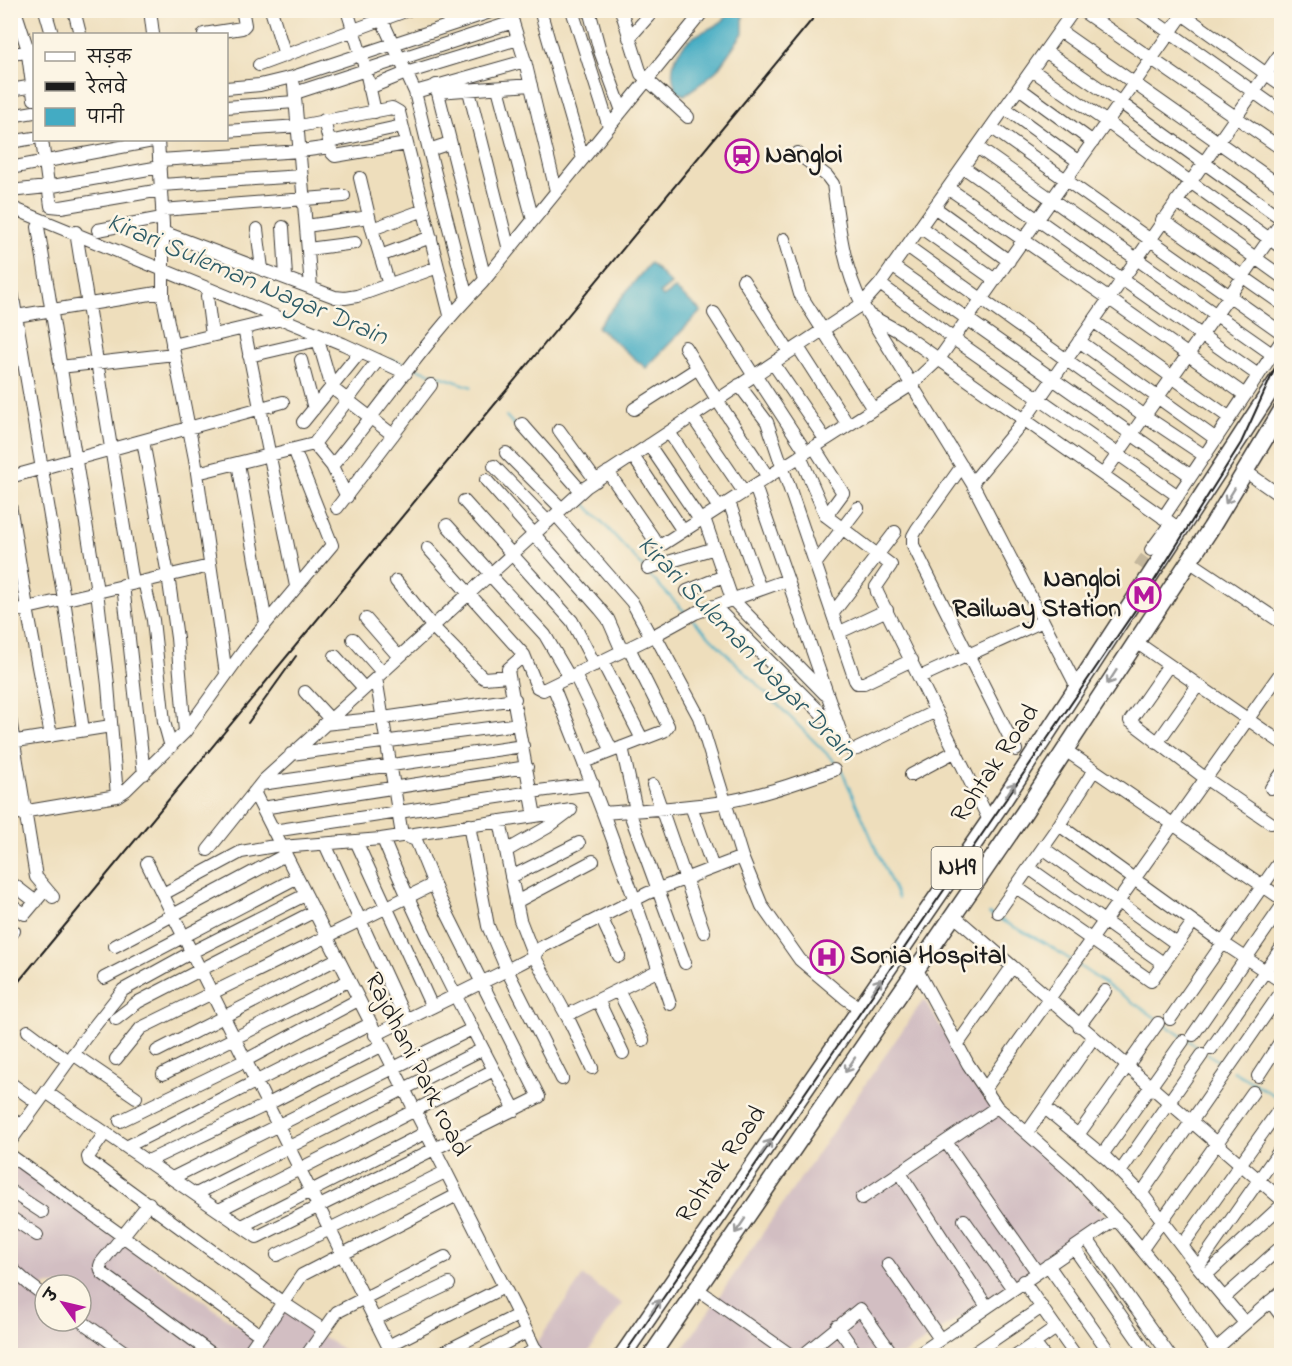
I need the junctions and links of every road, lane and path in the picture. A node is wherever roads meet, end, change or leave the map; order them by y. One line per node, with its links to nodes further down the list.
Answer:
1 (15, 10): 33 (street)
2 (45, 10): 24 (street)
3 (74, 10): 25 (street)
4 (150, 10): 26 (street)
5 (245, 10): 27 (street)
6 (271, 10): 37 (street)
7 (347, 10): 22 (street)
8 (408, 10): 21 (street)
9 (496, 10): 31 (street)
10 (540, 10): 95 (street)
11 (572, 10): 77 (street)
12 (589, 10): 66 (street)
13 (621, 10): 29 (street)
14 (654, 10): 29 (street)
15 (704, 10): 47 (street)
16 (1074, 10): 23 (street)
17 (1081, 10): 39 (street)
18 (1138, 10): 28 (street)
19 (1182, 12): 28 (street); 45 (street)
20 (511, 16): 30 (street); 38 (street)
21 (382, 20): 22 (street); 31 (street)
22 (354, 30): 36 (street); 37 (street)
23 (1060, 31): 32 (street); 50 (street)
24 (52, 33)
25 (80, 33)
26 (153, 33)
27 (210, 33)
28 (1170, 33): 39 (street); 60 (street)
29 (629, 38): 47 (street)
30 (518, 39): 40 (street); 44 (street)
31 (393, 44): 36 (street); 38 (street)
32 (1045, 51): 42 (street); 63 (street)
33 (28, 52): 35 (street); 48 (street)
34 (1281, 53): 45 (street)
35 (10, 54)
36 (361, 54): 43 (street); 46 (street)
37 (285, 55): 41 (street)
38 (399, 59): 43 (street); 44 (street)
39 (1152, 59): 50 (street); 71 (street)
40 (525, 61): 49 (street); 56 (street)
41 (260, 65)
42 (1032, 70): 55 (street); 74 (street)
43 (366, 71): 53 (street); 62 (street)
44 (406, 73): 53 (street); 61 (street)
45 (1265, 74): 51 (street); 60 (street)
46 (293, 77): 52 (street); 62 (street)
47 (647, 80): 66 (street); 72 (street)
48 (33, 84)
49 (531, 85): 54 (street); 111 (street)
50 (1134, 85): 63 (street); 87 (street)
51 (1281, 85)
52 (228, 88)
53 (369, 88): 68 (street)
54 (498, 88): 59 (street); 120 (street)
55 (1019, 88): 65 (street); 85 (street)
56 (437, 89): 59 (street); 61 (street); 86 (street)
57 (10, 90): 58 (street)
58 (33, 91)
59 (470, 91): 142 (street)
60 (1252, 91): 69 (street); 71 (street)
61 (415, 92): 92 (street)
62 (295, 98): 64 (street); 75 (street)
63 (1121, 103): 74 (street); 98 (street)
64 (228, 107)
65 (1005, 108): 78 (street); 97 (street)
66 (622, 111): 77 (street)
67 (33, 112): 70 (street)
68 (375, 112): 73 (street); 76 (street)
69 (1281, 112)
70 (10, 116)
71 (1234, 116): 87 (street); 91 (street)
72 (688, 117)
73 (324, 120): 75 (street); 88 (street)
74 (1107, 122): 85 (street); 105 (street)
75 (299, 126): 79 (street); 93 (street)
76 (402, 126): 88 (street); 89 (street)
77 (609, 127): 95 (street)
78 (991, 127): 90 (street); 104 (street)
79 (228, 131)
80 (33, 138): 84 (street)
81 (42, 141): 96 (street)
82 (153, 141): 96 (street)
83 (158, 141): 99 (street)
84 (10, 142)
85 (1093, 142): 97 (street)
86 (450, 143): 92 (street); 154 (street)
87 (1216, 143): 98 (street); 107 (street)
88 (329, 144): 89 (street); 93 (street)
89 (407, 144): 118 (street)
90 (977, 147): 100 (street); 114 (street)
91 (1281, 149)
92 (429, 150): 165 (street)
93 (301, 151): 99 (street); 102 (street)
94 (797, 153): 170 (street)
95 (583, 159): 111 (street)
96 (45, 162): 101 (street); 106 (street)
97 (1079, 162): 104 (street)
98 (1203, 162): 105 (street); 123 (street)
99 (159, 164): 106 (street); 108 (street)
100 (963, 167): 109 (street); 121 (street)
101 (10, 168)
102 (302, 176): 108 (street); 113 (street)
103 (360, 178): 124 (street)
104 (1066, 180): 114 (street); 137 (street)
105 (1189, 182): 115 (street); 135 (street)
106 (47, 187): 108 (street); 110 (street)
107 (1281, 187)
108 (161, 188): 119 (street)
109 (948, 188): 117 (street); 136 (street)
110 (10, 191)
111 (556, 191): 120 (street)
112 (344, 196): 113 (street)
113 (304, 199): 119 (street); 125 (street)
114 (1052, 200): 121 (street); 145 (street)
115 (1176, 201): 122 (street); 144 (street)
116 (10, 207): 131 (street)
117 (934, 207): 128 (street); 146 (street)
118 (424, 210): 124 (street); 133 (street)
119 (162, 214): 130 (street); 132 (street)
120 (533, 220): 142 (street)
121 (1038, 220): 136 (street); 155 (street)
122 (1162, 220): 137 (street); 151 (street)
123 (1281, 220): 135 (street)
124 (370, 223): 125 (street); 143 (street)
125 (306, 226): 141 (street)
126 (38, 227): 171 (street)
127 (284, 227): 153 (street)
128 (920, 227): 139 (street); 158 (street)
129 (257, 229): 150 (street)
130 (98, 230)
131 (76, 232): 147 (street); 169 (street)
132 (163, 232): 147 (street); 150 (street)
133 (431, 237): 143 (street); 149 (street)
134 (784, 239): 180 (street)
135 (1269, 239): 140 (street); 144 (street)
136 (1024, 240): 146 (street); 166 (street)
137 (1149, 240): 145 (street); 164 (street)
138 (355, 243): 141 (street)
139 (907, 246): 148 (street); 167 (street)
140 (1281, 248)
141 (308, 249): 161 (street)
142 (508, 250): 154 (street)
143 (380, 256): 160 (street)
144 (1255, 258): 151 (street); 152 (street)
145 (1135, 260): 155 (street); 174 (street)
146 (1009, 261): 158 (street)
147 (163, 266): 162 (street); 176 (street)
148 (892, 266): 159 (street); 177 (street)
149 (438, 267): 160 (street); 173 (street)
150 (262, 269): 153 (street)
151 (1242, 277): 164 (street); 168 (street)
152 (1281, 277)
153 (286, 278): 161 (street)
154 (485, 279): 165 (street)
155 (1122, 279): 166 (street); 183 (street)
156 (10, 280): 175 (street)
157 (743, 280): 190 (street)
158 (995, 280): 167 (street)
159 (880, 284): 170 (street); 185 (street)
160 (389, 285): 161 (street)
161 (311, 287)
162 (163, 292): 169 (street); 189 (street)
163 (207, 296): 182 (street)
164 (1229, 296): 174 (street); 181 (street)
165 (466, 298): 173 (street)
166 (1108, 298): 178 (street); 193 (street)
167 (981, 300): 177 (street); 196 (street)
168 (1281, 304)
169 (87, 305): 171 (street); 199 (street)
170 (865, 309): 180 (street); 195 (street); 211 (street)
171 (51, 311): 175 (street); 201 (street)
172 (714, 313): 205 (street)
173 (450, 315): 202 (street)
174 (1216, 315): 183 (street); 192 (street)
175 (14, 317): 255 (street)
176 (282, 319): 179 (street); 184 (street)
177 (968, 319): 185 (street); 208 (street)
178 (1093, 321): 187 (street); 207 (street)
179 (244, 328): 182 (street); 194 (street)
180 (822, 331): 190 (street); 222 (street)
181 (1281, 333)
182 (212, 335): 189 (street)
183 (1201, 335): 193 (street); 206 (street)
184 (317, 337): 191 (street); 194 (street); 212 (street)
185 (954, 339): 195 (street); 215 (street)
186 (1281, 340): 192 (street)
187 (1079, 341): 196 (street); 214 (street)
188 (685, 347): 203 (street)
189 (173, 350): 199 (street); 232 (street)
190 (793, 350): 200 (street); 231 (street)
191 (360, 352): 198 (street); 212 (street)
192 (1272, 354): 206 (street)
193 (1187, 355): 207 (street); 213 (street)
194 (249, 356): 219 (street)
195 (939, 359): 211 (street); 228 (street)
196 (1066, 359): 208 (street); 225 (street)
197 (301, 360): 220 (street)
198 (378, 360): 202 (street); 216 (street)
199 (96, 363): 201 (street); 243 (street)
200 (773, 363): 205 (street); 237 (street)
201 (60, 367): 250 (street)
202 (410, 368): 226 (street)
203 (698, 368): 217 (street); 221 (street)
204 (1281, 374): 280 (highway, Rohtak Road / NH9)
205 (755, 375): 210 (street); 244 (street)
206 (1258, 375): 213 (street)
207 (1172, 376): 214 (street); 227 (street)
208 (1053, 379): 215 (street); 236 (street)
209 (431, 385): 235 (street)
210 (739, 385): 217 (street); 256 (street)
211 (911, 385): 222 (street); 254 (street)
212 (332, 388): 216 (street); 220 (street)
213 (1245, 395): 227 (street)
214 (1158, 396): 225 (street); 238 (street)
215 (1039, 398): 228 (street); 246 (street)
216 (348, 400): 226 (street); 240 (street)
217 (717, 400): 224 (street); 263 (street)
218 (283, 402): 219 (street)
219 (260, 407): 232 (street); 247 (street)
220 (314, 409): 229 (street)
221 (634, 409)
222 (873, 409): 231 (street)
223 (1281, 410): 257 (highway, Rohtak Road / NH9)
224 (692, 416): 234 (street); 267 (street)
225 (1145, 416): 236 (street); 249 (street)
226 (372, 418): 235 (street); 252 (street)
227 (1230, 418): 238 (street)
228 (1025, 419): 260 (street); 266 (street)
229 (303, 422)
230 (522, 424): 268 (street)
231 (848, 425): 237 (street)
232 (188, 427): 239 (street); 259 (street)
233 (559, 430): 265 (street)
234 (669, 432): 241 (street); 274 (street)
235 (393, 435): 270 (street)
236 (1131, 435): 246 (street); 261 (street)
237 (825, 439): 244 (street)
238 (1216, 439): 249 (street)
239 (143, 441): 243 (street); 296 (street)
240 (314, 444): 242 (street); 252 (street)
241 (649, 445): 248 (street); 279 (street)
242 (294, 449): 247 (street); 301 (street)
243 (110, 450): 250 (street); 300 (street)
244 (807, 451): 256 (street); 278 (street); 278 (street)
245 (506, 453): 277 (street)
246 (1118, 454): 260 (street); 269 (street)
247 (269, 455): 251 (street); 301 (street)
248 (633, 456): 258 (street); 283 (street)
249 (1205, 456): 261 (street)
250 (76, 458): 255 (street); 303 (street)
251 (238, 463): 259 (street); 315 (street)
252 (332, 466): 270 (street)
253 (494, 466): 277 (street)
254 (962, 466): 266 (street); 324 (street)
255 (42, 467): 262 (street); 306 (street)
256 (783, 467): 263 (street); 292 (street)
257 (1245, 471): 271 (street); 291 (highway, Rohtak Road / NH9, one-way to 291)
258 (608, 472): 265 (street); 283 (street)
259 (197, 473): 293 (street)
260 (1103, 475): 280 (street)
261 (1191, 476): 269 (street)
262 (10, 477)
263 (768, 477): 267 (street)
264 (486, 480): 285 (street)
265 (596, 481): 268 (street)
266 (972, 483): 314 (street)
267 (749, 489): 274 (street); 298 (street)
268 (581, 491): 277 (street)
269 (1178, 496): 280 (street)
270 (346, 497): 275 (street)
271 (1281, 497)
272 (465, 501): 289 (street)
273 (10, 504): 309 (street)
274 (724, 505): 279 (street); 302 (street)
275 (337, 508)
276 (858, 508): 282 (street)
277 (555, 515): 285 (street); 319 (street)
278 (826, 516): 282 (street)
279 (702, 519): 283 (street); 287 (street)
280 (1171, 523): 288 (street); 340 (highway, Rohtak Road / NH9)
281 (447, 525): 295 (street)
282 (843, 529): 290 (street); 292 (street)
283 (683, 531)
284 (895, 532): 290 (street)
285 (534, 535): 289 (street); 322 (street)
286 (428, 548): 305 (street)
287 (715, 548): 294 (street); 297 (street)
288 (1151, 550)
289 (512, 555): 295 (street); 328 (street)
290 (878, 555): 310 (street); 312 (street)
291 (1189, 561): 316 (street); 321 (highway, Rohtak Road / NH9)
292 (816, 563): 312 (street)
293 (210, 566): 296 (street); 331 (street)
294 (648, 568)
295 (490, 574): 305 (street); 334 (street)
296 (168, 575): 300 (street); 352 (street)
297 (724, 576): 304 (street); 307 (street)
298 (788, 580): 302 (street); 341 (street)
299 (396, 581): 317 (street)
300 (133, 583): 303 (street); 360 (street); 374 (street)
301 (296, 586): 315 (street)
302 (760, 589): 307 (street)
303 (97, 591): 306 (street); 350 (street)
304 (687, 591)
305 (469, 594): 317 (street); 323 (street)
306 (64, 599): 309 (street); 351 (street)
307 (732, 599): 308 (street); 341 (street)
308 (714, 606): 319 (street); 353 (street)
309 (27, 608): 311 (street); 354 (street)
310 (887, 610): 318 (street); 327 (street)
311 (10, 612)
312 (833, 613): 318 (street)
313 (366, 619): 326 (street)
314 (1043, 621): 324 (street); 340 (street)
315 (266, 623): 331 (street)
316 (1281, 623)
317 (433, 627): 326 (street); 333 (street)
318 (840, 632): 327 (street)
319 (653, 636): 322 (street); 384 (street)
320 (352, 639): 332 (street)
321 (1136, 642): 329 (street); 344 (highway, Rohtak Road / NH9, one-way to 344)
322 (626, 649): 328 (street); 355 (street)
323 (524, 655): 333 (street); 337 (street)
324 (968, 655): 335 (street); 363 (street)
325 (335, 656): 338 (street)
326 (399, 657): 332 (street)
327 (912, 660): 335 (street)
328 (598, 663): 334 (street); 355 (street)
329 (1169, 665): 336 (street); 358 (street)
330 (1281, 671): 347 (street)
331 (226, 674): 352 (street)
332 (379, 675): 338 (street); 345 (street)
333 (509, 676): 342 (street)
334 (572, 676): 337 (street); 362 (street)
335 (920, 677): 343 (street)
336 (1198, 685): 347 (street); 358 (street)
337 (553, 686): 367 (street)
338 (364, 688): 348 (street)
339 (305, 692): 348 (street)
340 (1073, 694): 344 (highway); 394 (highway, Rohtak Road / NH9, one-way to 340)
341 (828, 697): 353 (street)
342 (515, 699): 345 (street); 349 (street)
343 (936, 711): 353 (street); 365 (street)
344 (1089, 713): 364 (highway, Rohtak Road / NH9)
345 (383, 718): 348 (street); 357 (street)
346 (10, 719): 356 (street)
347 (1247, 719): 359 (street); 376 (street)
348 (327, 721): 366 (street)
349 (519, 724): 357 (street); 361 (street)
350 (111, 726): 351 (street); 383 (street)
351 (83, 730): 354 (street)
352 (185, 732): 360 (street)
353 (840, 733)
354 (51, 736): 356 (street)
355 (642, 740): 362 (street)
356 (12, 742): 372 (street)
357 (387, 742): 366 (street); 368 (street)
358 (1157, 743): 376 (street)
359 (1281, 743)
360 (171, 747): 374 (street)
361 (523, 747): 368 (street); 369 (street)
362 (617, 749): 367 (street); 390 (street)
363 (1016, 750)
364 (1065, 750): 371 (street); 439 (highway, Rohtak Road / NH9)
365 (956, 751): 375 (street); 394 (street)
366 (291, 754): 379 (street)
367 (584, 762): 377 (street)
368 (390, 764): 379 (street); 380 (street)
369 (527, 768): 380 (street); 382 (street)
370 (834, 770): 384 (street)
371 (1094, 770): 397 (street); 399 (street)
372 (15, 771): 388 (street)
373 (1281, 773): 381 (street)
374 (144, 774): 383 (street)
375 (911, 775)
376 (1204, 778): 396 (street); 397 (street)
377 (593, 784): 382 (street); 391 (street)
378 (653, 785): 387 (street)
379 (257, 788): 386 (street, Rajdhani Park road); 408 (street)
380 (394, 788): 386 (street); 389 (street)
381 (1271, 788)
382 (531, 792): 389 (street); 393 (street)
383 (117, 796): 388 (street)
384 (725, 801): 385 (street); 410 (street)
385 (691, 806): 387 (street); 414 (street)
386 (262, 808): 400 (street, Rajdhani Park road)
387 (660, 809): 390 (street); 418 (street)
388 (26, 811): 392 (street); 430 (street)
389 (398, 811): 400 (street); 401 (street)
390 (632, 811): 391 (street); 424 (street)
391 (604, 813): 428 (street)
392 (10, 814)
393 (535, 816): 395 (street); 409 (street)
394 (989, 820): 453 (highway, Rohtak Road / NH9)
395 (500, 821): 398 (street); 409 (street)
396 (1271, 823)
397 (1172, 824): 419 (street); 422 (street)
398 (469, 825): 401 (street); 463 (street)
399 (1059, 825): 406 (street); 419 (street)
400 (273, 831): 407 (street, Rajdhani Park road)
401 (402, 835): 402 (street); 421 (street)
402 (383, 839): 403 (street); 427 (street)
403 (356, 841): 405 (street); 435 (street)
404 (579, 843): 416 (street)
405 (325, 844): 407 (street); 441 (street)
406 (1043, 848): 415 (street); 432 (street)
407 (282, 849): 417 (street, Rajdhani Park road); 425 (street); 438 (street)
408 (208, 850)
409 (506, 851): 416 (street)
410 (742, 857): 414 (street); 480 (street)
411 (1281, 858): 422 (street)
412 (593, 861): 431 (street)
413 (147, 863): 425 (street)
414 (712, 868): 418 (street)
415 (1029, 868): 423 (street); 442 (street)
416 (511, 877): 431 (street)
417 (296, 878): 426 (street, Rajdhani Park road); 445 (street)
418 (686, 878): 424 (street); 444 (street)
419 (1133, 879): 432 (street); 443 (street)
420 (10, 882): 430 (street)
421 (434, 884): 427 (street); 468 (street)
422 (1263, 886): 429 (street); 448 (street)
423 (1016, 887): 437 (street); 447 (street)
424 (658, 889): 428 (street); 458 (street)
425 (163, 894): 438 (street)
426 (305, 895): 436 (street, Rajdhani Park road); 452 (street)
427 (406, 897): 435 (street); 474 (street)
428 (636, 899): 440 (street); 464 (street)
429 (1281, 899)
430 (36, 902): 433 (street)
431 (516, 902): 454 (street)
432 (1117, 902): 442 (street); 449 (street)
433 (10, 903)
434 (1281, 906): 456 (street)
435 (386, 908): 441 (street); 479 (street)
436 (313, 912): 446 (street, Rajdhani Park road); 462 (street)
437 (998, 912)
438 (173, 915): 445 (street); 450 (street)
439 (953, 915): 460 (street); 461 (highway, Rohtak Road / NH9)
440 (601, 917): 454 (street); 455 (street)
441 (361, 919): 446 (street); 484 (street)
442 (1103, 921): 447 (street); 459 (street)
443 (1193, 922): 448 (street); 449 (street)
444 (704, 932)
445 (184, 936): 452 (street); 466 (street)
446 (326, 937): 457 (street, Rajdhani Park road); 473 (street)
447 (1091, 939): 459 (street); 475 (street)
448 (1223, 943): 456 (street); 500 (street)
449 (1177, 944): 459 (street)
450 (115, 946)
451 (1281, 947): 465 (street)
452 (192, 952): 462 (street); 497 (street)
453 (899, 952): 461 (street); 480 (highway, Rohtak Road / NH9, one-way to 453)
454 (534, 956): 463 (street); 481 (street)
455 (619, 956)
456 (1246, 958): 465 (street); 509 (street)
457 (337, 959): 467 (street, Rajdhani Park road); 482 (street)
458 (685, 963)
459 (1163, 963)
460 (1012, 967): 475 (street); 493 (street)
461 (916, 968): 493 (street); 586 (highway, Rohtak Road / NH9, one-way to 586)
462 (201, 970): 473 (street); 483 (street)
463 (507, 970): 468 (street); 506 (street)
464 (659, 970): 470 (street); 478 (street)
465 (1265, 971): 469 (street); 516 (street)
466 (104, 978)
467 (348, 981): 476 (street, Rajdhani Park road); 489 (street)
468 (482, 982): 474 (street); 521 (street)
469 (1281, 982)
470 (618, 990): 477 (street); 491 (street)
471 (1105, 991): 485 (street)
472 (1281, 991): 525 (street)
473 (213, 994): 482 (street); 498 (street)
474 (455, 996): 479 (street); 486 (street)
475 (1048, 999): 485 (street); 511 (street)
476 (358, 1000): 488 (street, Rajdhani Park road); 499 (street)
477 (598, 1000): 481 (street); 496 (street)
478 (670, 1004)
479 (432, 1007): 484 (street)
480 (861, 1009): 616 (highway, Rohtak Road / NH9, one-way to 480)
481 (567, 1015): 501 (street)
482 (224, 1016): 489 (street); 495 (street)
483 (116, 1019)
484 (406, 1020): 488 (street)
485 (1079, 1026): 490 (street)
486 (472, 1029): 494 (street); 502 (street)
487 (28, 1031): 497 (street)
488 (376, 1035): 502 (street, Rajdhani Park road); 507 (street); 517 (street)
489 (235, 1038): 499 (street); 504 (street)
490 (1093, 1038): 500 (street); 520 (street)
491 (643, 1040)
492 (1281, 1040): 505 (street)
493 (957, 1045): 511 (street)
494 (483, 1049): 503 (street); 510 (street)
495 (157, 1051)
496 (623, 1053)
497 (71, 1057): 512 (street); 514 (street)
498 (116, 1059)
499 (246, 1060): 507 (street); 524 (street)
500 (1127, 1067): 509 (street); 531 (street)
501 (592, 1068)
502 (393, 1069): 510 (street, Rajdhani Park road); 527 (street)
503 (494, 1070): 521 (street); 522 (street)
504 (163, 1074)
505 (1258, 1076)
506 (562, 1079)
507 (256, 1082): 517 (street); 535 (street)
508 (10, 1083): 515 (street)
509 (1149, 1086): 516 (street); 540 (street)
510 (403, 1089): 522 (street, Rajdhani Park road); 537 (street)
511 (984, 1089): 518 (street)
512 (46, 1092): 515 (street); 528 (street)
513 (1253, 1092): 534 (street)
514 (136, 1097)
515 (38, 1102): 526 (street)
516 (1169, 1103): 525 (street); 545 (street)
517 (268, 1104): 527 (street); 541 (street)
518 (997, 1107): 530 (street); 533 (street)
519 (1281, 1107): 542 (street)
520 (1045, 1108): 530 (street); 531 (street)
521 (515, 1110): 538 (street)
522 (414, 1111): 529 (street, Rajdhani Park road); 543 (street)
523 (10, 1118): 526 (street)
524 (120, 1121)
525 (1191, 1122): 534 (street); 552 (street)
526 (22, 1126): 532 (street)
527 (279, 1126): 537 (street); 547 (street)
528 (105, 1133): 535 (street); 556 (street)
529 (425, 1133): 538 (street, Rajdhani Park road); 549 (street)
530 (1027, 1133): 562 (street)
531 (1078, 1135): 540 (street)
532 (10, 1142)
533 (946, 1142): 546 (street); 580 (street)
534 (1215, 1143): 542 (street); 564 (street)
535 (126, 1147): 541 (street)
536 (1281, 1147): 548 (street)
537 (289, 1148): 543 (street); 551 (street)
538 (434, 1151): 544 (street, Rajdhani Park road); 558 (street)
539 (10, 1155): 568 (street)
540 (1102, 1155): 545 (street)
541 (147, 1162): 547 (street)
542 (1240, 1164): 548 (street); 570 (street)
543 (300, 1170): 549 (street); 559 (street)
544 (445, 1172): 553 (street, Rajdhani Park road); 566 (street)
545 (1120, 1172): 552 (street)
546 (900, 1173): 554 (street); 592 (street)
547 (172, 1179): 551 (street)
548 (1258, 1180): 555 (street); 581 (street)
549 (310, 1190): 558 (street); 565 (street)
550 (10, 1191): 560 (street)
551 (196, 1194): 559 (street)
552 (1141, 1194): 564 (street)
553 (457, 1195): 574 (street); 585 (street, Rajdhani Park road)
554 (862, 1198)
555 (1281, 1200)
556 (149, 1203): 568 (street); 591 (street)
557 (1281, 1205): 581 (street)
558 (319, 1207): 565 (street); 566 (street)
559 (219, 1210): 565 (street)
560 (42, 1212)
561 (10, 1217): 567 (street)
562 (1116, 1219): 569 (street); 573 (street)
563 (964, 1220): 583 (street)
564 (1162, 1221): 570 (street); 573 (street)
565 (242, 1226)
566 (330, 1229): 574 (street); 575 (street)
567 (37, 1235)
568 (123, 1236): 603 (street); 610 (street)
569 (1087, 1239): 572 (street); 629 (street)
570 (1182, 1246): 581 (street)
571 (1281, 1246): 589 (street)
572 (1074, 1248): 578 (street); 628 (street)
573 (1142, 1249): 608 (street)
574 (342, 1253): 588 (street); 591 (street)
575 (277, 1255)
576 (445, 1257): 588 (street)
577 (888, 1264): 604 (street)
578 (1048, 1265): 580 (street); 627 (street)
579 (10, 1267): 584 (street)
580 (1037, 1272): 583 (street)
581 (1202, 1272): 589 (street)
582 (449, 1284): 596 (street)
583 (1018, 1285): 592 (street); 593 (street)
584 (33, 1287)
585 (504, 1287): 594 (street, Rajdhani Park road); 606 (street)
586 (697, 1289): 617 (highway, Rohtak Road / NH9); 618 (street)
587 (1281, 1291): 590 (street)
588 (363, 1297): 596 (street); 601 (street)
589 (1224, 1298): 597 (street)
590 (1270, 1301): 595 (street); 597 (street)
591 (282, 1302): 601 (street); 603 (street)
592 (987, 1307): 604 (street)
593 (1042, 1307): 599 (street); 623 (street)
594 (518, 1315): 602 (street, Rajdhani Park road); 613 (street)
595 (1281, 1317)
596 (375, 1319): 606 (street)
597 (1245, 1323): 608 (street)
598 (837, 1326): 619 (street); 620 (street); 621 (street)
599 (1056, 1328): 605 (street); 626 (street)
600 (93, 1330): 609 (street)
601 (324, 1330): 612 (street)
602 (527, 1332): 607 (street, Rajdhani Park road); 614 (street)
603 (260, 1335): 611 (street)
604 (940, 1339): 622 (street)
605 (1034, 1343): 624 (street); 625 (street)
606 (390, 1351)
607 (539, 1352): 615 (street)
608 (1218, 1352)
609 (130, 1356)
610 (215, 1356)
611 (246, 1356)
612 (306, 1356)
613 (436, 1356)
614 (480, 1356)
615 (524, 1356)
616 (622, 1356)
617 (651, 1356)
618 (792, 1356)
619 (802, 1356)
620 (858, 1356)
621 (894, 1356)
622 (916, 1356)
623 (970, 1356)
624 (1016, 1356)
625 (1044, 1356)
626 (1076, 1356)
627 (1112, 1356)
628 (1149, 1356)
629 (1170, 1356)

